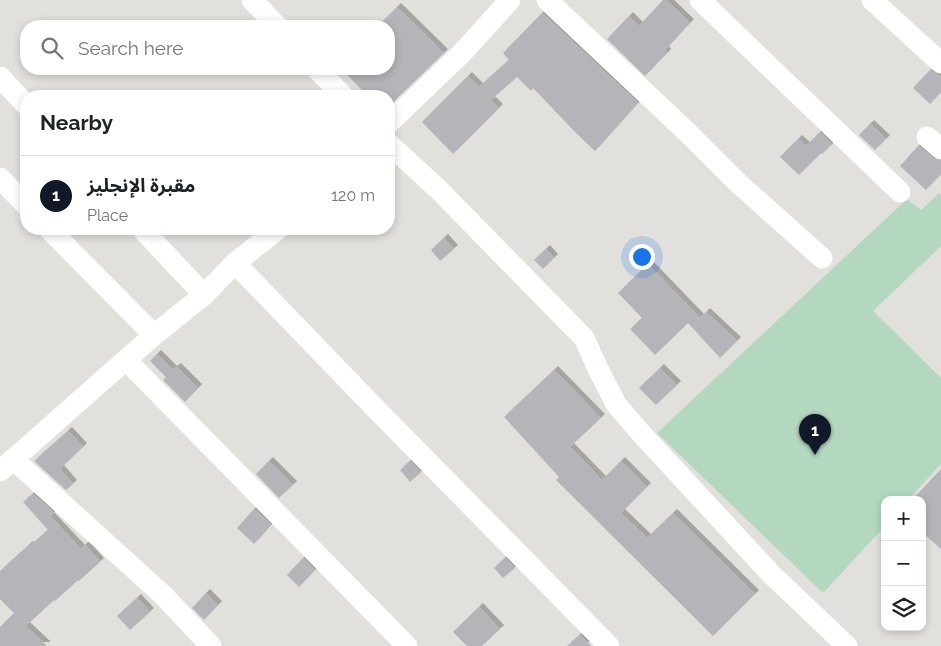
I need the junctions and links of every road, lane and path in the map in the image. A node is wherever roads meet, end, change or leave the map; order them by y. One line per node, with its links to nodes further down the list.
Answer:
1 (252, 0): 6 (street)
2 (510, 0): 12 (street)
3 (547, 0): 20 (street)
4 (700, 0): 15 (street)
5 (872, 0): 7 (street)
6 (271, 20)
7 (941, 63)
8 (323, 75): 10 (street)
9 (0, 77): 11 (street)
10 (338, 90)
11 (20, 99)
12 (395, 116)
13 (395, 150): 29 (street)
14 (0, 178): 16 (street)
15 (900, 192)
16 (20, 199)
17 (55, 235): 23 (street)
18 (148, 235): 22 (street)
19 (270, 235): 21 (street)
20 (822, 258)
21 (235, 263): 22 (street); 28 (street)
22 (204, 295): 23 (street)
23 (154, 336): 24 (street)
24 (126, 360): 25 (street); 27 (street)
25 (7, 465): 26 (street)
26 (211, 646)
27 (407, 646)
28 (609, 646)
29 (847, 646)

